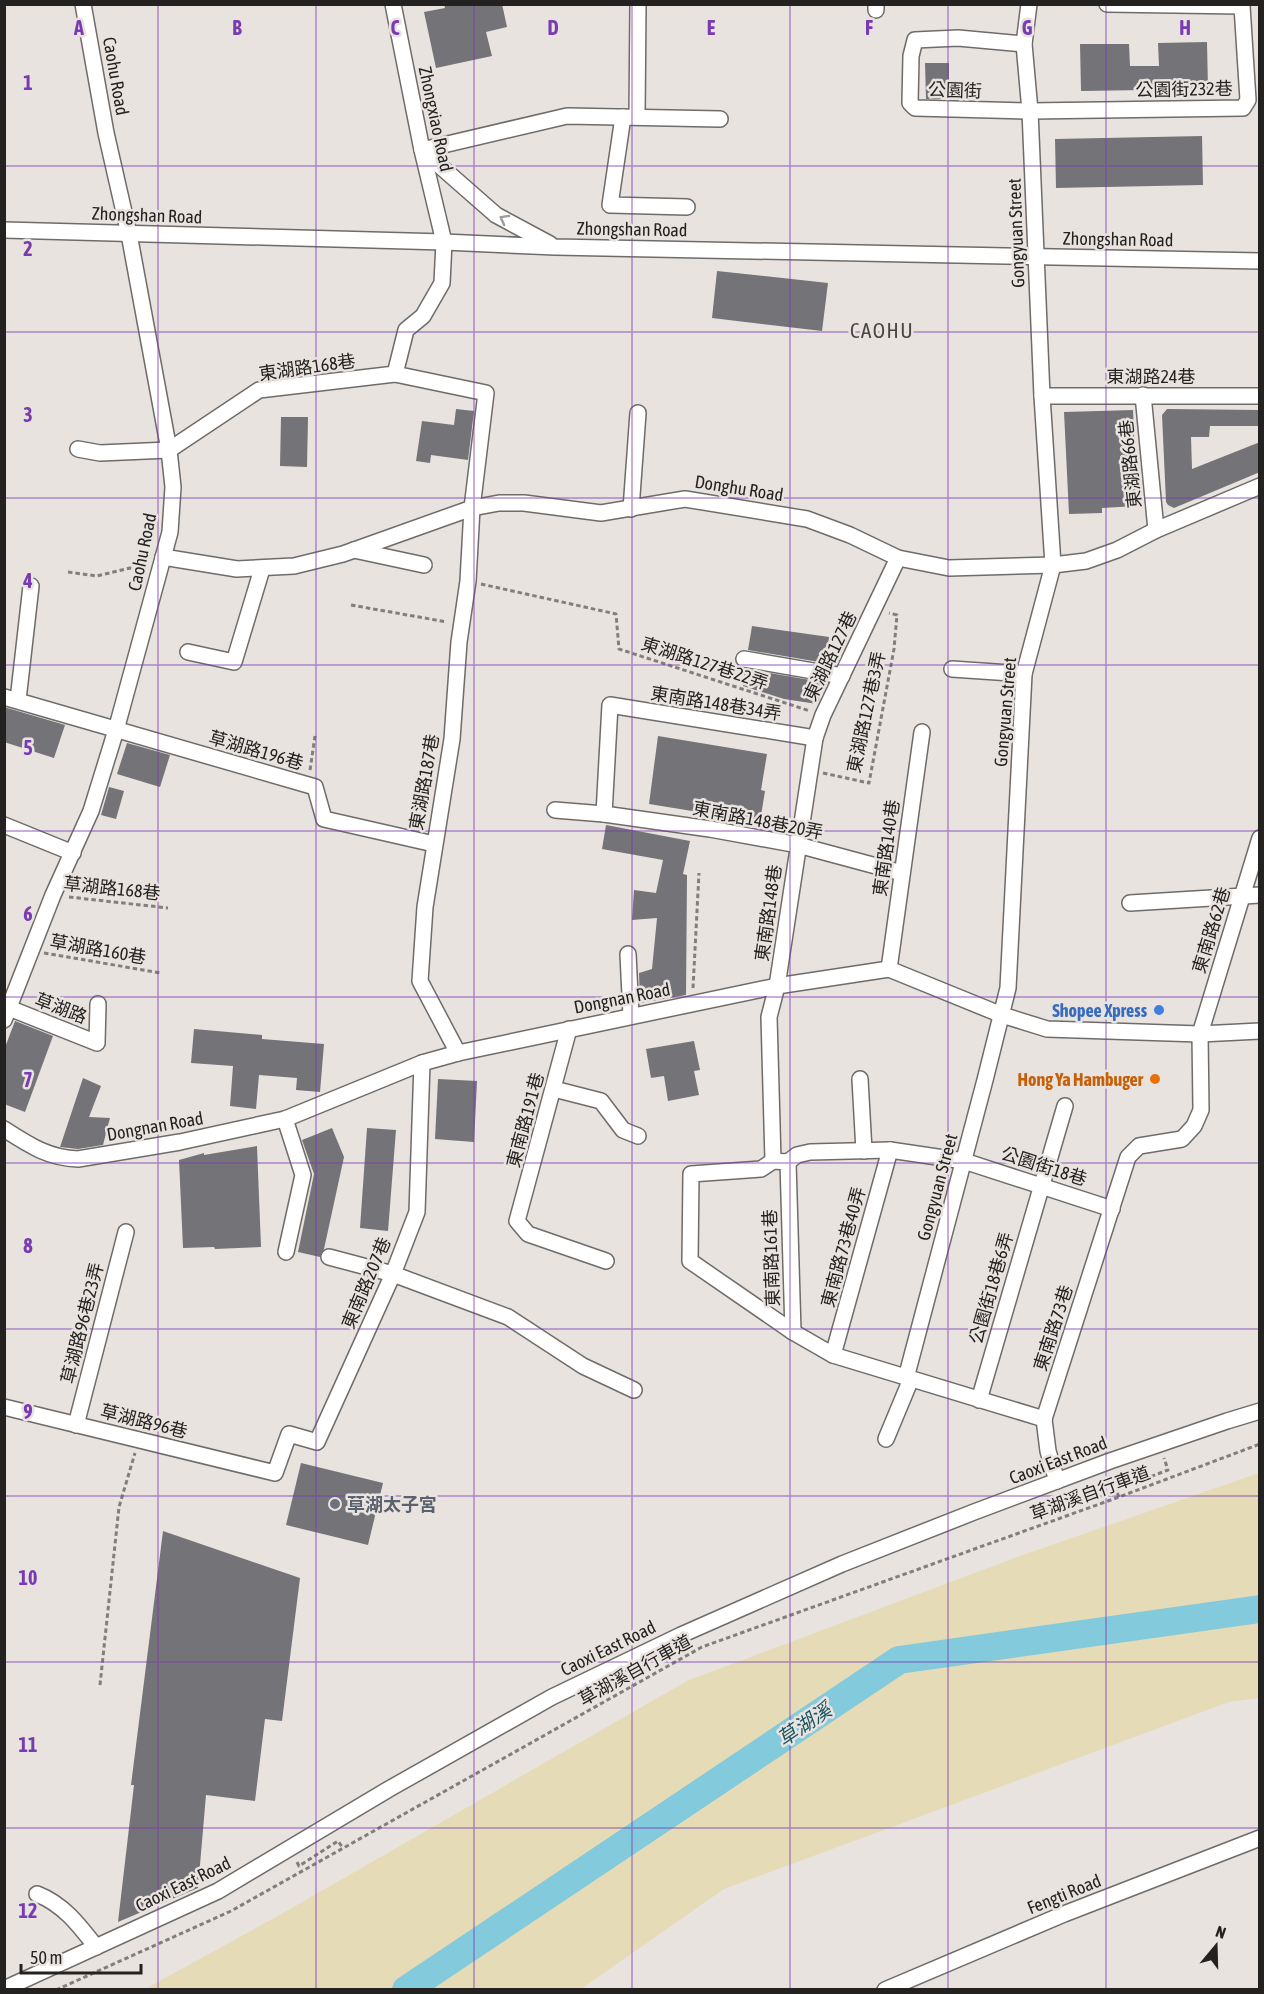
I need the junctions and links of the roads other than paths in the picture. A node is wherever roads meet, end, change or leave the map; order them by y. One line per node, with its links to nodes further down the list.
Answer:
1 (83, 4): 13 (street, Caohu Road)
2 (393, 4): 10 (street, Zhongxiao Road)
3 (638, 4): 8 (street)
4 (1029, 4): 6 (street, Gongyuan Street)
5 (1107, 4): 7 (street, 公園街232巷)
6 (1024, 44): 7 (street, Gongyuan Street); 7 (street, 公園街)
7 (1030, 111): 16 (street, Gongyuan Street)
8 (630, 117): 9 (street); 10 (street); 11 (street)
9 (720, 119)
10 (422, 150): 14 (street, Zhongxiao Road); 15 (street, one-way to 10)
11 (687, 207)
12 (4, 230): 13 (street, Zhongshan Road)
13 (129, 234): 14 (street, Zhongshan Road); 24 (street, Caohu Road)
14 (444, 242): 15 (street, Zhongshan Road); 18 (street)
15 (555, 247): 16 (street, Zhongshan Road)
16 (1037, 257): 17 (street, Zhongshan Road); 20 (street, Gongyuan Street)
17 (1260, 261)
18 (395, 374): 24 (street, 東湖路168巷); 26 (street, 東湖路168巷)
19 (1143, 395): 20 (street, 東湖路24巷); 21 (street, 東湖路24巷); 28 (street, 東湖路66巷)
20 (1042, 396): 31 (street, Gongyuan Street)
21 (1260, 396)
22 (638, 413): 27 (street)
23 (78, 449): 24 (street)
24 (169, 450): 32 (street, Caohu Road)
25 (1260, 486): 28 (street, Donghu Road)
26 (472, 508): 27 (street, Donghu Road); 29 (street, Donghu Road); 49 (street, 東湖路187巷)
27 (631, 509): 30 (street, Donghu Road)
28 (1156, 530): 31 (street, Donghu Road)
29 (353, 550): 33 (street); 34 (street, Donghu Road)
30 (898, 558): 31 (street, Donghu Road); 40 (street, 東湖路127巷)
31 (1053, 564): 39 (street, Gongyuan Street)
32 (161, 565): 34 (street, Donghu Road); 42 (street, Caohu Road)
33 (424, 565)
34 (262, 569): 36 (street)
35 (31, 586): 41 (street)
36 (188, 652)
37 (744, 659): 40 (street)
38 (952, 669): 39 (street)
39 (1024, 674): 61 (street, Gongyuan Street)
40 (842, 676): 44 (street, 東湖路127巷)
41 (11, 698): 42 (street, 草湖路196巷)
42 (116, 730): 49 (street, 草湖路196巷); 51 (street, Caohu Road)
43 (922, 732): 52 (street, 東南路140巷)
44 (815, 738): 46 (street, 東南路148巷34弄); 50 (street, 東湖路127巷)
45 (555, 810): 46 (street, 東南路148巷20弄)
46 (604, 814): 50 (street, 東南路148巷20弄)
47 (4, 825): 51 (street)
48 (1260, 838): 53 (street, 東南路62巷)
49 (434, 844): 66 (street, 東湖路187巷)
50 (798, 845): 52 (street, 東南路148巷20弄); 58 (street, 東南路148巷)
51 (73, 853): 60 (street, Caohu Road)
52 (902, 873): 57 (street, 東南路140巷)
53 (1242, 895): 54 (street); 55 (street); 65 (street, 東南路62巷)
54 (1260, 895)
55 (1130, 903)
56 (628, 954): 62 (street)
57 (889, 969): 58 (street, Dongnan Road); 61 (street)
58 (777, 986): 62 (street, Dongnan Road); 77 (street, 東南路161巷)
59 (99, 1004): 60 (street, 草湖路)
60 (6, 1011)
61 (1002, 1015): 65 (street); 76 (street, Gongyuan Street)
62 (631, 1016): 63 (street, Dongnan Road)
63 (569, 1029): 66 (street, Dongnan Road); 69 (street, 東南路191巷)
64 (1260, 1031): 65 (street)
65 (1200, 1034): 80 (street, 東南路73巷)
66 (458, 1053): 67 (street, Dongnan Road)
67 (422, 1063): 71 (street, Dongnan Road); 85 (street, 東南路207巷)
68 (860, 1079): 75 (street)
69 (554, 1089): 73 (street); 84 (street, 東南路191巷)
70 (1065, 1106): 79 (street, 公園街18巷6弄)
71 (285, 1119): 72 (street, Dongnan Road); 82 (street)
72 (4, 1129)
73 (638, 1136)
74 (890, 1150): 75 (street, 公園街18巷); 76 (street, 公園街18巷); 87 (street, 東南路73巷40弄)
75 (864, 1151): 77 (street, 公園街18巷)
76 (964, 1161): 79 (street, 公園街18巷); 88 (street, Gongyuan Street)
77 (780, 1162): 78 (street, 公園街18巷); 86 (street, 東南路161巷)
78 (691, 1174): 86 (street, 東南路161巷)
79 (1040, 1186): 80 (street, 公園街18巷); 90 (street, 公園街18巷6弄)
80 (1112, 1209): 93 (street, 東南路73巷)
81 (126, 1232): 94 (street, 草湖路96巷23弄)
82 (286, 1252)
83 (329, 1257): 85 (street)
84 (606, 1260)
85 (393, 1274): 89 (street); 96 (street, 東南路207巷)
86 (793, 1332): 87 (street)
87 (833, 1355): 88 (street)
88 (908, 1378): 90 (street); 95 (street, Gongyuan Street)
89 (634, 1390)
90 (979, 1400): 93 (street)
91 (4, 1407): 94 (street, 草湖路96巷)
92 (1260, 1411): 97 (street, Caoxi East Road)
93 (1044, 1419): 97 (street)
94 (76, 1425): 96 (street, 草湖路96巷)
95 (885, 1439)
96 (275, 1473)
97 (1057, 1481): 100 (street, Caoxi East Road)
98 (1260, 1838): 102 (street, Fengti Road)
99 (37, 1894): 100 (street)
100 (96, 1947): 101 (street, Caoxi East Road)
101 (4, 1989)
102 (885, 1989)

